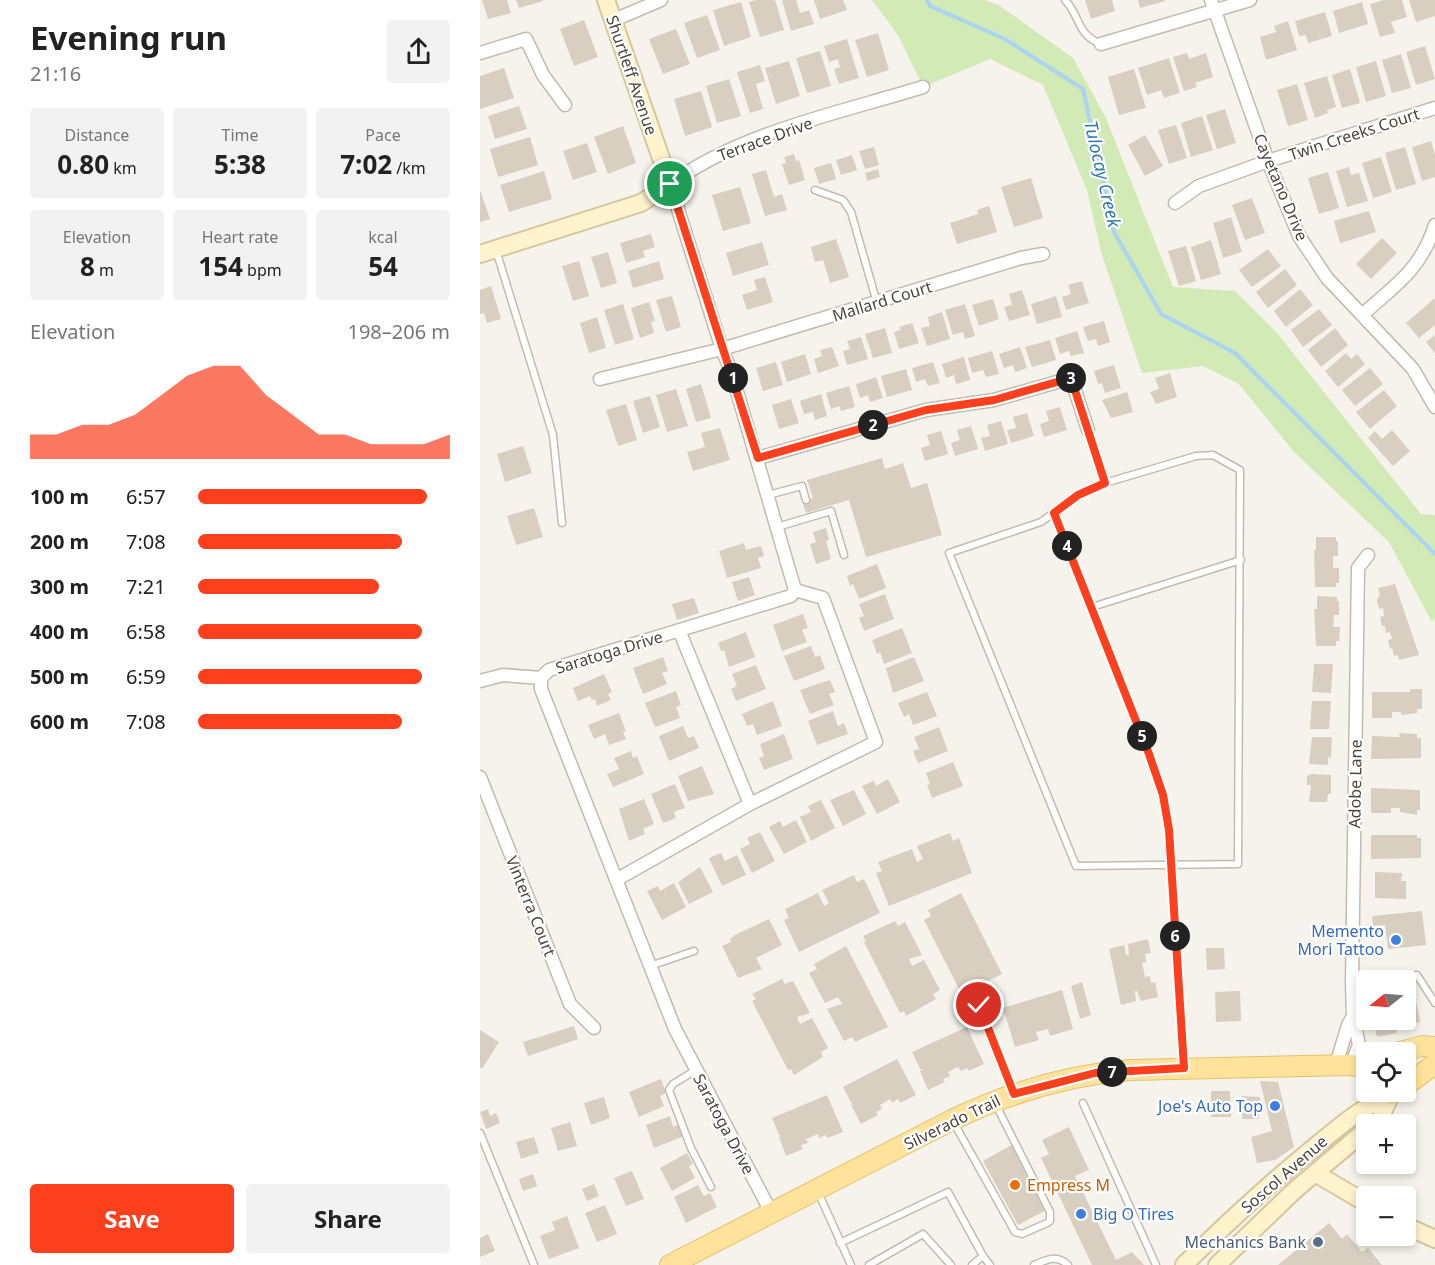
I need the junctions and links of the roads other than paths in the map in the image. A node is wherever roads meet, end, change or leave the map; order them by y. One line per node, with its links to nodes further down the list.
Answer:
1 (606, 0): 6 (main road, Shurtleff Avenue)
2 (661, 0): 6 (street)
3 (1065, 0): 7 (lane)
4 (1250, 0): 5 (street)
5 (1213, 5): 7 (street); 12 (street, Cayetano Drive)
6 (614, 20): 13 (main road, Shurtleff Avenue)
7 (1101, 44)
8 (480, 53): 10 (street)
9 (923, 87): 13 (street, Terrace Drive)
10 (565, 105)
11 (1435, 108): 12 (street, Twin Creeks Court)
12 (1268, 161): 15 (street, Twin Creeks Court); 20 (street, Cayetano Drive)
13 (670, 184): 17 (main road, Terrace Drive); 21 (street)
14 (815, 190): 19 (lane)
15 (1175, 204)
16 (1435, 225): 20 (street)
17 (488, 252): 30 (lane)
18 (1043, 254): 19 (street, Mallard Court)
19 (877, 303): 21 (street, Mallard Court)
20 (1363, 314): 23 (street, Cayetano Drive)
21 (722, 349): 22 (street, Mallard Court); 25 (street)
22 (600, 379)
23 (1435, 407)
24 (1088, 430): 25 (street); 26 (lane)
25 (758, 458): 27 (street)
26 (1105, 483): 29 (lane); 34 (lane)
27 (768, 495): 28 (lane); 31 (street)
28 (806, 500)
29 (1054, 513): 36 (lane); 42 (lane)
30 (562, 523)
31 (777, 527): 32 (lane); 35 (street)
32 (844, 555)
33 (1368, 555): 46 (street, Adobe Lane)
34 (1241, 560): 36 (lane); 42 (lane)
35 (795, 590): 37 (street, Saratoga Drive); 41 (street)
36 (1092, 608): 42 (lane)
37 (679, 630): 38 (street, Saratoga Drive); 41 (street)
38 (541, 678): 39 (street); 43 (street, Saratoga Drive)
39 (480, 681)
40 (480, 777): 49 (street, Vinterra Court)
41 (750, 804): 43 (street)
42 (1170, 865): 54 (lane)
43 (616, 880): 45 (street, Saratoga Drive)
44 (694, 951): 45 (lane)
45 (650, 966): 55 (street, Saratoga Drive)
46 (1352, 982): 47 (lane); 53 (street, Adobe Lane)
47 (1435, 1003)
48 (979, 1005): 57 (lane)
49 (594, 1028)
50 (1435, 1047): 51 (main road)
51 (1416, 1048)
52 (1435, 1064): 56 (main road, Soscol Avenue)
53 (1355, 1065): 54 (main road, Silverado Trail)
54 (1184, 1068): 57 (main road, Silverado Trail)
55 (696, 1070): 65 (lane); 68 (street, Saratoga Drive)
56 (1416, 1077)
57 (1014, 1094): 58 (main road, Silverado Trail)
58 (993, 1100): 61 (main road, Silverado Trail); 61 (lane)
59 (1374, 1102): 83 (main road, Soscol Avenue)
60 (1083, 1103): 82 (lane)
61 (952, 1120): 66 (main road, Silverado Trail)
62 (480, 1133): 73 (lane)
63 (1356, 1138): 64 (main road, Soscol Avenue)
64 (1315, 1173): 67 (main road); 84 (main road, Soscol Avenue)
65 (711, 1187)
66 (817, 1190): 68 (main road, Silverado Trail); 71 (lane)
67 (1356, 1197)
68 (771, 1212): 74 (main road, Silverado Trail)
69 (1416, 1230): 70 (main road)
70 (1435, 1239)
71 (840, 1244): 72 (lane); 75 (lane)
72 (983, 1256): 78 (lane); 79 (lane)
73 (534, 1265)
74 (670, 1265)
75 (850, 1265)
76 (869, 1265): 77 (lane)
77 (951, 1265)
78 (972, 1265)
79 (990, 1265)
80 (1034, 1265): 81 (lane)
81 (1068, 1265)
82 (1156, 1265)
83 (1184, 1265)
84 (1216, 1265)

